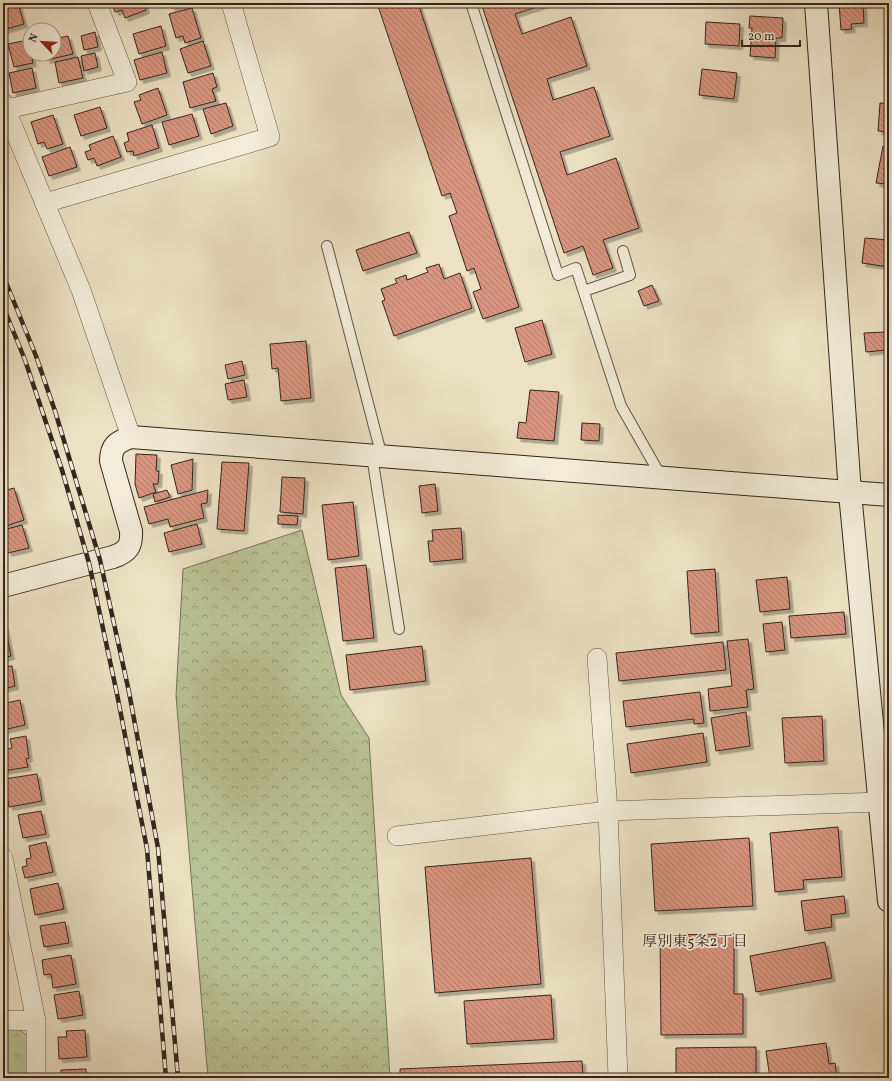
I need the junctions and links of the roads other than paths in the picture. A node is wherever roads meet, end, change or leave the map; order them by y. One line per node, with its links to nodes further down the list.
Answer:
1 (97, 3): 5 (street)
2 (231, 3): 6 (street)
3 (471, 3): 9 (lane)
4 (816, 3): 13 (street)
5 (5, 106): 6 (street)
6 (44, 203): 10 (street)
7 (327, 246): 11 (lane)
8 (622, 251): 9 (lane)
9 (584, 291): 12 (lane)
10 (131, 438): 11 (street); 15 (street)
11 (377, 456): 12 (street); 16 (lane)
12 (662, 478): 13 (street)
13 (850, 493): 14 (street); 18 (street)
14 (889, 495)
15 (3, 586)
16 (399, 629)
17 (597, 658): 19 (street)
18 (880, 802): 19 (street); 22 (street)
19 (608, 811): 20 (street); 26 (street)
20 (397, 836)
21 (3, 858): 24 (street)
22 (889, 902)
23 (3, 1020): 24 (street)
24 (36, 1021): 25 (street)
25 (36, 1078)
26 (618, 1078)

